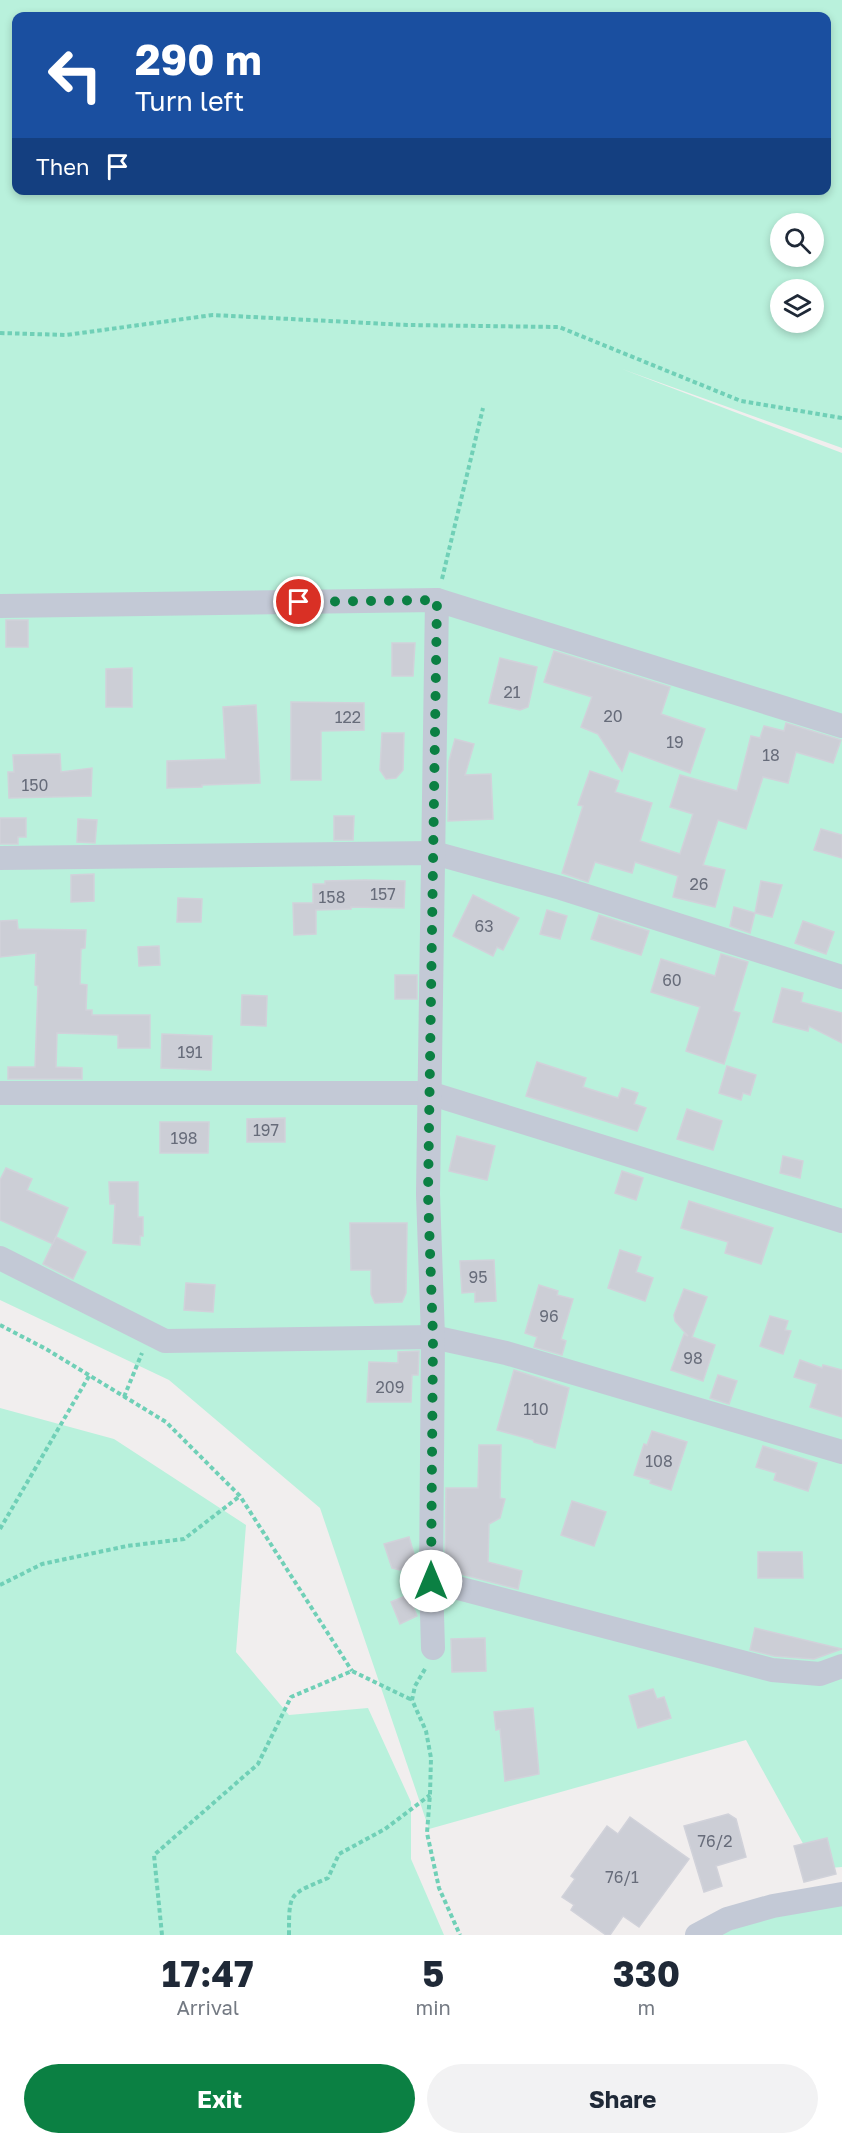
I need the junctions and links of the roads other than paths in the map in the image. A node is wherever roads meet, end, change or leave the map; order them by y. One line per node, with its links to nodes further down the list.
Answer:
1 (437, 600): 2 (street); 3 (street); 4 (street)
2 (0, 606)
3 (842, 726)
4 (434, 853): 5 (street); 6 (street); 8 (street)
5 (0, 858)
6 (842, 977)
7 (0, 1093): 8 (street)
8 (429, 1093): 9 (street); 11 (street)
9 (842, 1221)
10 (0, 1258): 11 (street)
11 (433, 1337): 12 (street); 13 (street)
12 (842, 1452)
13 (431, 1581): 14 (street); 15 (street)
14 (434, 1648)
15 (842, 1666)
16 (842, 1894): 17 (street)
17 (732, 1927): 18 (street)
18 (697, 1935)

